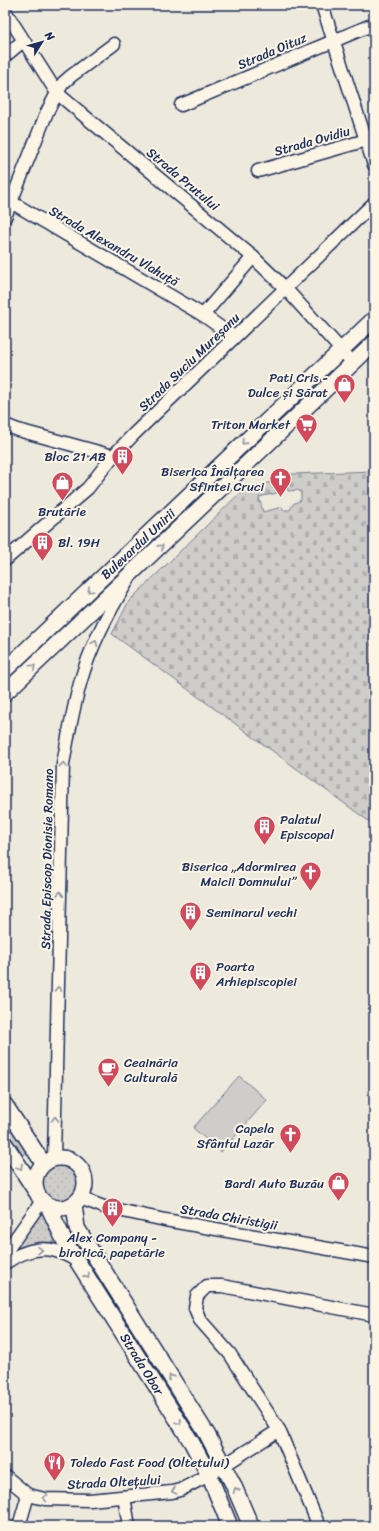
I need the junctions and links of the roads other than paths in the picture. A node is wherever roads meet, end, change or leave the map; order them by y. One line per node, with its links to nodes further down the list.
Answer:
1 (322, 5): 4 (street)
2 (5, 10): 5 (street, Strada Prutului)
3 (374, 24): 4 (street, Strada Oituz)
4 (333, 40): 9 (street, Strada Oituz); 10 (street)
5 (23, 41): 7 (street); 8 (street, Strada Prutului)
6 (114, 44): 8 (street)
7 (5, 56)
8 (57, 93): 13 (street); 16 (street, Strada Prutului)
9 (181, 105)
10 (370, 139): 11 (street); 12 (street, Strada Ovidiu)
11 (374, 165)
12 (258, 171)
13 (12, 202): 15 (street); 18 (street, Strada Alexandru Vlahuță)
14 (374, 203): 17 (street, Strada Suciu Mureșanu)
15 (5, 217)
16 (253, 257): 17 (street, Strada Prutului); 18 (street)
17 (285, 288): 20 (street, Strada Suciu Mureșanu); 22 (street, Strada Prutului)
18 (203, 315): 20 (street, Strada Alexandru Vlahuță)
19 (374, 319): 22 (main road, Bulevardul Unirii)
20 (234, 337): 25 (street, Strada Suciu Mureșanu)
21 (374, 343): 23 (main road, Bulevardul Unirii)
22 (341, 349): 23 (street, Strada Prutului); 28 (main road, Bulevardul Unirii, one-way to 28)
23 (353, 363): 27 (main road, Bulevardul Unirii, one-way to 23)
24 (5, 425): 25 (street)
25 (113, 456): 26 (street, Strada Suciu Mureșanu)
26 (5, 560)
27 (132, 574): 29 (main road, Bulevardul Unirii, one-way to 27); 32 (street, Strada Episcop Dionisie Romano, one-way to 27)
28 (5, 670)
29 (5, 693)
30 (5, 1104): 32 (main road)
31 (5, 1144): 33 (main road, Strada Obor, one-way to 33)
32 (49, 1161): 33 (main road); 34 (main road)
33 (42, 1199): 34 (main road); 35 (street); 37 (main road, Strada Obor)
34 (77, 1201): 36 (street, Strada Chiristigii); 41 (main road, Strada Obor, one-way to 34)
35 (5, 1253)
36 (374, 1257)
37 (76, 1260): 38 (street, one-way to 37); 42 (main road, Strada Obor, one-way to 42)
38 (5, 1263)
39 (374, 1315): 40 (street)
40 (279, 1430): 41 (street); 50 (street)
41 (224, 1465): 42 (street, Strada Oltețului); 49 (main road, Strada Obor, one-way to 41)
42 (209, 1475): 45 (street, Strada Oltețului, one-way to 45); 48 (main road, Strada Obor)
43 (5, 1476): 44 (street, Strada Oltețului)
44 (28, 1495): 45 (street, Strada Oltețului, one-way to 44); 46 (street)
45 (124, 1497): 47 (street)
46 (19, 1526)
47 (129, 1526)
48 (230, 1526)
49 (251, 1526)
50 (319, 1526)

